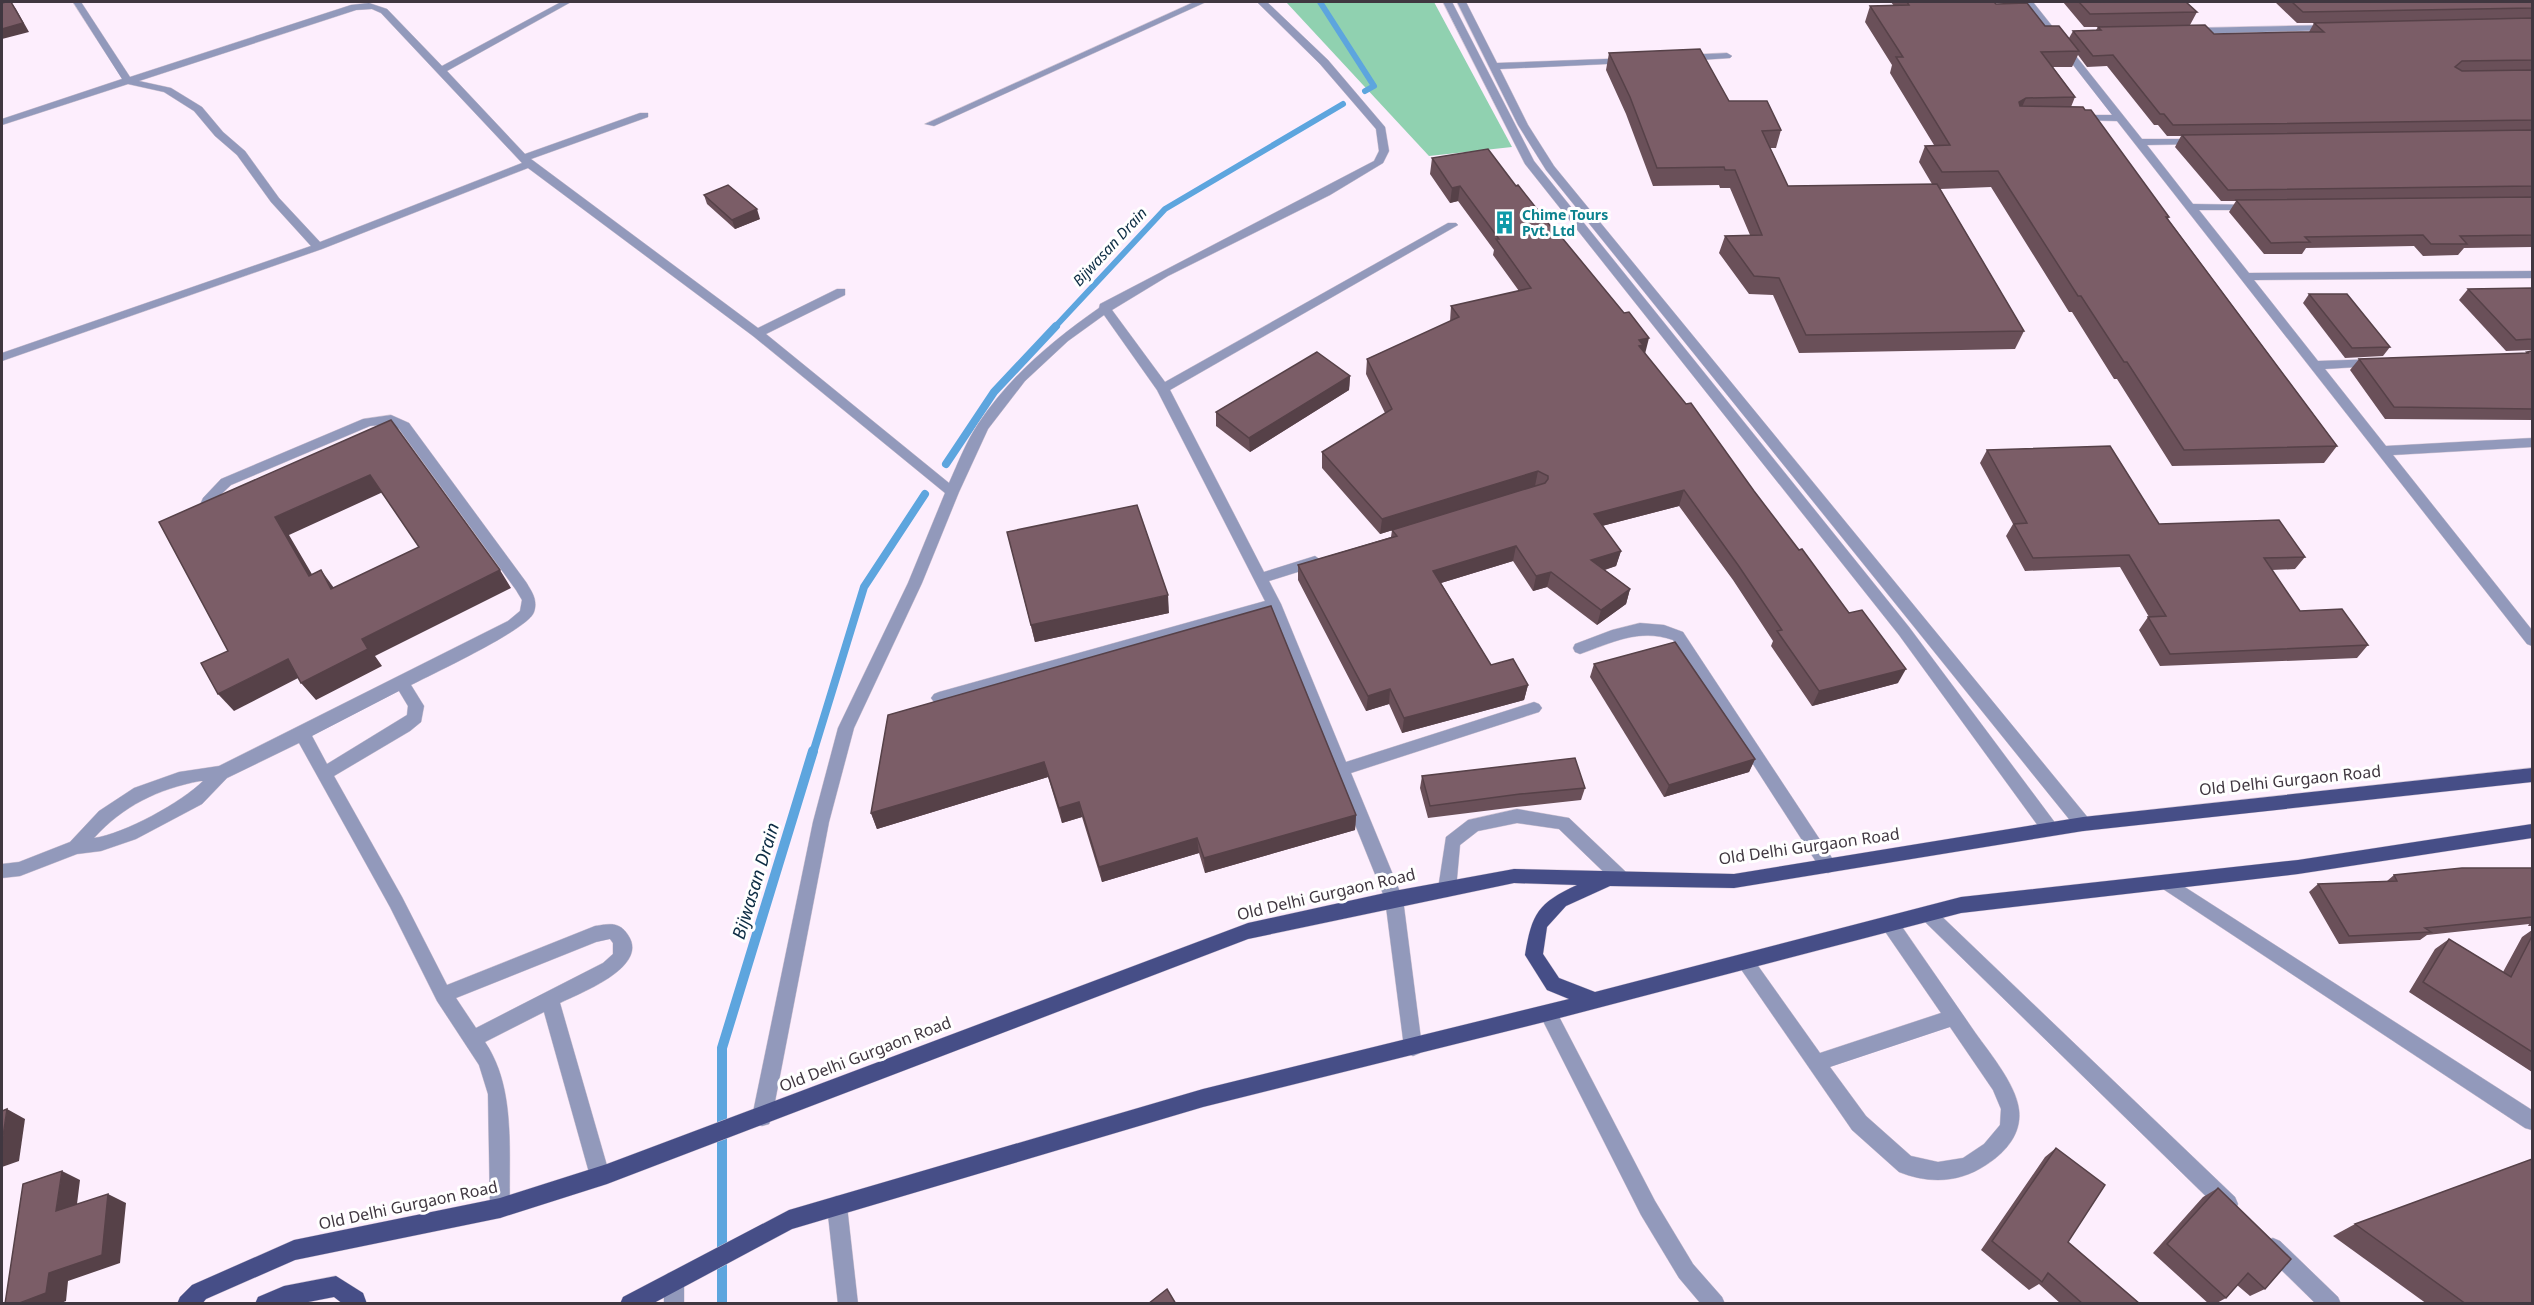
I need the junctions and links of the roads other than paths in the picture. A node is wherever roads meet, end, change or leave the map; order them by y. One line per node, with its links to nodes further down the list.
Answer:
1 (76, 2): 16 (street)
2 (567, 2): 15 (street)
3 (1201, 2): 21 (street)
4 (1262, 2): 32 (street)
5 (1447, 2): 56 (street)
6 (1461, 2): 14 (street)
7 (2028, 2): 19 (street)
8 (372, 3): 15 (street); 16 (street)
9 (2341, 28): 10 (street)
10 (2185, 31)
11 (1727, 56): 12 (street)
12 (1670, 59)
13 (1636, 60): 14 (street)
14 (1493, 66): 55 (street)
15 (441, 71): 24 (street)
16 (128, 81): 20 (street); 28 (street)
17 (644, 115): 24 (street)
18 (2073, 118): 19 (street)
19 (2120, 118): 23 (street)
20 (2, 122)
21 (930, 124)
22 (2211, 141): 23 (street)
23 (2139, 142): 25 (street)
24 (526, 161): 28 (street); 33 (street)
25 (2190, 207): 26 (street); 30 (street)
26 (2261, 207)
27 (1452, 225): 37 (street)
28 (318, 247): 34 (street)
29 (2532, 274): 30 (street)
30 (2245, 277): 36 (street)
31 (841, 292): 33 (street)
32 (1104, 307): 37 (street); 40 (street)
33 (757, 333): 40 (street)
34 (2, 357)
35 (2383, 362): 36 (street)
36 (2314, 365): 39 (street)
37 (1163, 389): 43 (street)
38 (2532, 442): 39 (street)
39 (2383, 451): 45 (street)
40 (952, 492): 76 (street)
41 (205, 519): 47 (street)
42 (1326, 558): 43 (street)
43 (1261, 578): 44 (street)
44 (1274, 604): 48 (street); 51 (street)
45 (2532, 640)
46 (1580, 648): 59 (street)
47 (402, 682): 50 (street); 52 (street)
48 (939, 698)
49 (1534, 708): 51 (street)
50 (302, 734): 52 (street); 53 (street)
51 (1341, 770): 64 (street)
52 (326, 772): 68 (street)
53 (221, 773): 58 (street); 58 (street)
54 (2532, 775): 55 (main road, Old Delhi Gurgaon Road)
55 (2083, 824): 56 (main road, Old Delhi Gurgaon Road)
56 (2050, 829): 59 (main road, Old Delhi Gurgaon Road)
57 (2532, 831): 62 (main road)
58 (75, 847): 60 (street)
59 (1828, 866): 61 (main road, Old Delhi Gurgaon Road)
60 (2, 871)
61 (1615, 878): 63 (main road, Old Delhi Gurgaon Road); 63 (street); 70 (main road)
62 (2166, 882): 65 (main road); 77 (street)
63 (1447, 889): 64 (main road, Old Delhi Gurgaon Road)
64 (1394, 899): 74 (street); 76 (main road, Old Delhi Gurgaon Road)
65 (1928, 915): 66 (main road); 81 (street)
66 (1890, 924): 67 (main road); 72 (street)
67 (1745, 962): 70 (main road); 75 (street)
68 (443, 995): 69 (street); 73 (street)
69 (550, 1000): 73 (street); 78 (street)
70 (1595, 1001): 71 (main road)
71 (1548, 1013): 74 (main road); 90 (street)
72 (1954, 1017): 75 (street); 75 (street)
73 (471, 1040): 80 (street)
74 (1413, 1047): 79 (main road)
75 (1816, 1063)
76 (762, 1117): 78 (main road, Old Delhi Gurgaon Road)
77 (2532, 1121)
78 (600, 1176): 80 (main road, Old Delhi Gurgaon Road)
79 (837, 1206): 83 (main road); 89 (street)
80 (500, 1208): 84 (main road, Old Delhi Gurgaon Road)
81 (2245, 1221)
82 (2262, 1237): 91 (street)
83 (682, 1276): 87 (main road); 88 (street)
84 (187, 1304)
85 (265, 1304): 86 (main road)
86 (357, 1304)
87 (630, 1304)
88 (674, 1304)
89 (848, 1304)
90 (1715, 1304)
91 (2331, 1304)

